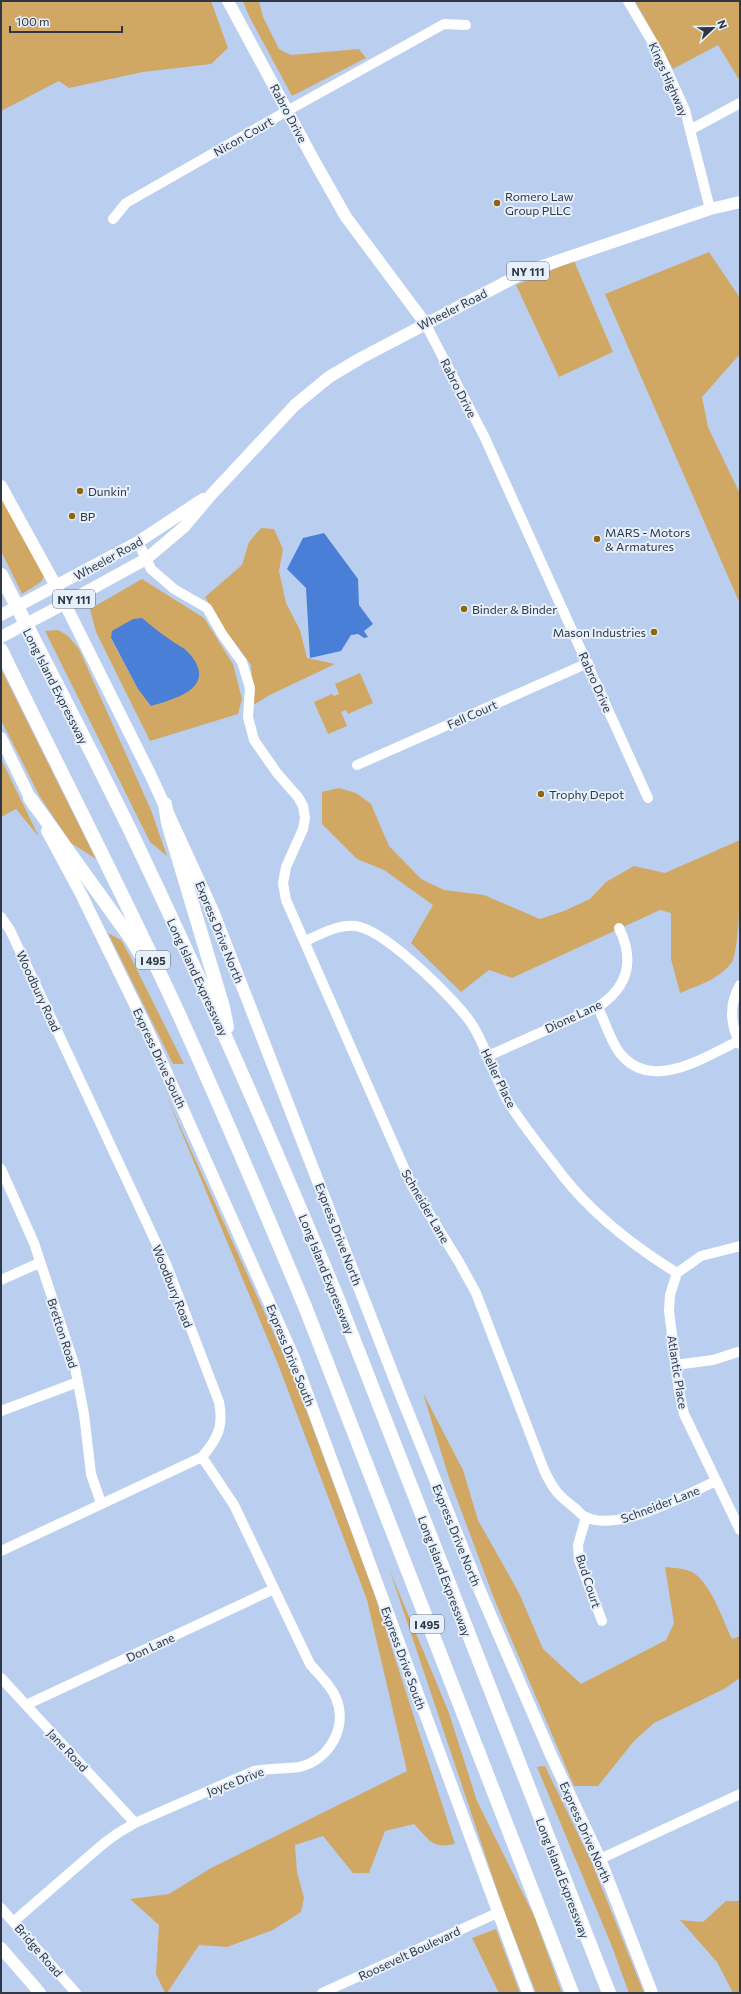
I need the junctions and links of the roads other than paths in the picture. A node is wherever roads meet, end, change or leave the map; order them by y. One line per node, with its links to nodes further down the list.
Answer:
1 (228, 1): 5 (main road, Rabro Drive)
2 (628, 1): 6 (street, Kings Highway)
3 (466, 25): 5 (street, Nicon Court)
4 (740, 103): 6 (street)
5 (287, 111): 9 (street, Nicon Court); 10 (main road, Rabro Drive)
6 (690, 130): 8 (street, Kings Highway)
7 (740, 202): 8 (main road, Wheeler Road / NY 111)
8 (710, 209): 10 (main road, Wheeler Road / NY 111)
9 (113, 220)
10 (425, 323): 12 (main road, Wheeler Road / NY 111); 21 (street, Rabro Drive)
11 (1, 486): 16 (main road, Express Drive North)
12 (211, 495): 13 (main road, Wheeler Road / NY 111); 14 (main road, Wheeler Road / NY 111)
13 (138, 542): 14 (street, Schneider Lane); 16 (main road, Wheeler Road / NY 111)
14 (146, 559): 17 (main road, Wheeler Road / NY 111); 29 (street, Schneider Lane)
15 (1, 575): 34 (highway, Long Island Expressway / I 495)
16 (56, 586): 17 (main road, Express Drive North); 18 (main road, Wheeler Road / NY 111)
17 (64, 604): 19 (main road, Wheeler Road / NY 111); 26 (main road, Express Drive North)
18 (1, 615)
19 (1, 637)
20 (1, 650): 32 (highway, I 495)
21 (588, 663): 23 (street, Fell Court); 25 (street, Rabro Drive)
22 (1, 738): 24 (main road, Express Drive South)
23 (357, 764)
24 (30, 798): 32 (highway); 59 (main road, Express Drive South)
25 (648, 798)
26 (165, 804): 34 (highway); 57 (main road, Express Drive North)
27 (1, 917): 45 (street, Woodbury Road)
28 (619, 928): 31 (street, Dione Lane)
29 (305, 941): 35 (street, Heller Place); 48 (street, Schneider Lane)
30 (740, 985): 33 (street)
31 (598, 1007): 33 (street); 35 (street, Dione Lane)
32 (176, 1008): 66 (highway, I 495)
33 (739, 1042)
34 (230, 1047): 67 (highway, Long Island Expressway / I 495)
35 (488, 1056): 39 (street, Heller Place)
36 (1, 1170): 38 (street, Bretton Road)
37 (740, 1246): 39 (street)
38 (39, 1262): 40 (street); 43 (street, Bretton Road)
39 (677, 1273): 42 (street, Atlantic Place)
40 (1, 1280)
41 (738, 1352): 42 (street)
42 (675, 1365): 46 (street, Atlantic Place)
43 (78, 1382): 44 (street); 47 (street, Bretton Road)
44 (1, 1411)
45 (202, 1457): 47 (street, Woodbury Road); 51 (street, Joyce Drive)
46 (716, 1481): 48 (street, Schneider Lane); 49 (street, Atlantic Place)
47 (101, 1503): 50 (street, Woodbury Road)
48 (586, 1517): 52 (street, Bud Court)
49 (740, 1530)
50 (1, 1551)
51 (274, 1589): 54 (street, Don Lane); 56 (street, Joyce Drive)
52 (602, 1621)
53 (1, 1678): 54 (street, Jane Road)
54 (26, 1705): 56 (street, Jane Road)
55 (740, 1794): 57 (street)
56 (135, 1823): 60 (street, Joyce Drive)
57 (600, 1859): 68 (main road, Express Drive North)
58 (1, 1908): 60 (street, Bridge Road)
59 (497, 1913): 64 (street, Roosevelt Boulevard); 65 (main road, Express Drive South)
60 (14, 1922): 63 (street, Bridge Road)
61 (1, 1948): 62 (main road)
62 (40, 1993)
63 (76, 1993)
64 (322, 1993)
65 (528, 1993)
66 (572, 1993)
67 (609, 1993)
68 (652, 1993)

